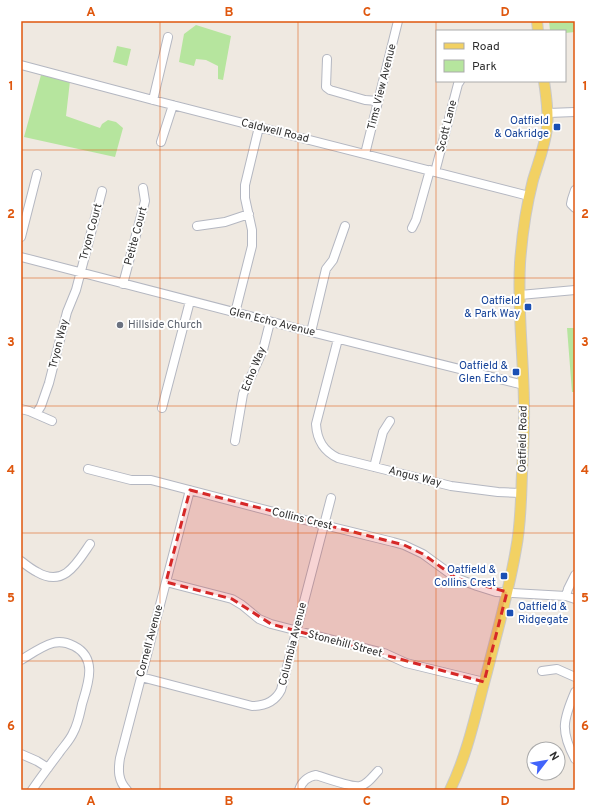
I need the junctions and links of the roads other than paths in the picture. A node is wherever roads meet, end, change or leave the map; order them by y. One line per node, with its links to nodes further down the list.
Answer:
1 (398, 21): 8 (street, Tims View Avenue)
2 (168, 37): 7 (street)
3 (327, 58): 8 (street)
4 (21, 65): 7 (street, Caldwell Road)
5 (459, 82): 15 (street, Scott Lane)
6 (544, 82): 11 (main road, Oatfield Road)
7 (153, 100): 9 (street, Caldwell Road)
8 (378, 101): 14 (street, Tims View Avenue)
9 (173, 105): 12 (street, Caldwell Road); 13 (street)
10 (575, 112): 11 (street)
11 (548, 113): 20 (main road, Oatfield Road)
12 (259, 127): 14 (street, Caldwell Road); 22 (street)
13 (161, 142)
14 (365, 154): 15 (street, Caldwell Road)
15 (433, 171): 20 (street, Caldwell Road); 25 (street, Scott Lane)
16 (37, 174): 26 (street)
17 (143, 188): 29 (street, Petite Court)
18 (575, 190): 21 (street)
19 (102, 191): 28 (street, Tryon Court)
20 (529, 196): 31 (main road, Oatfield Road)
21 (575, 208)
22 (249, 214): 23 (street); 33 (street)
23 (197, 226)
24 (345, 226): 35 (street)
25 (412, 228)
26 (21, 237)
27 (21, 257): 28 (street, Glen Echo Avenue)
28 (80, 273): 29 (street, Glen Echo Avenue); 40 (street, Tryon Way)
29 (123, 284): 32 (street, Glen Echo Avenue)
30 (575, 290): 31 (street)
31 (520, 295): 37 (main road, Oatfield Road)
32 (190, 301): 33 (street, Glen Echo Avenue); 38 (street)
33 (235, 313): 34 (street, Glen Echo Avenue)
34 (270, 322): 35 (street, Glen Echo Avenue); 43 (street, Echo Way)
35 (311, 332): 36 (street, Glen Echo Avenue)
36 (338, 339): 37 (street, Glen Echo Avenue); 44 (street, Angus Way)
37 (524, 385): 47 (main road, Oatfield Road)
38 (162, 408)
39 (21, 409): 40 (street)
40 (36, 414): 42 (street)
41 (390, 420): 44 (street)
42 (52, 421)
43 (235, 441)
44 (374, 467): 47 (street, Angus Way)
45 (88, 469): 46 (street, Collins Crest)
46 (190, 490): 49 (street, Collins Crest); 53 (street, Cornell Avenue)
47 (522, 493): 54 (main road, Oatfield Road)
48 (331, 498): 49 (street, Columbia Avenue)
49 (324, 525): 54 (street, Collins Crest); 57 (street, Columbia Avenue)
50 (90, 544): 51 (street)
51 (21, 561)
52 (575, 575): 55 (street)
53 (166, 582): 57 (street, Stonehill Street); 61 (street, Cornell Avenue)
54 (507, 592): 55 (street, Collins Crest); 62 (main road, Oatfield Road)
55 (566, 596): 56 (street, Collins Crest)
56 (575, 599)
57 (296, 630): 61 (street, Columbia Avenue); 62 (street, Stonehill Street)
58 (21, 660): 66 (street)
59 (542, 671): 60 (street)
60 (575, 676)
61 (141, 677): 69 (street, Cornell Avenue)
62 (484, 682): 71 (main road, Oatfield Road)
63 (575, 692): 65 (street)
64 (21, 754): 66 (street)
65 (575, 759)
66 (48, 768): 68 (street)
67 (378, 772): 70 (street)
68 (32, 790)
69 (127, 790)
70 (299, 790)
71 (450, 790)

